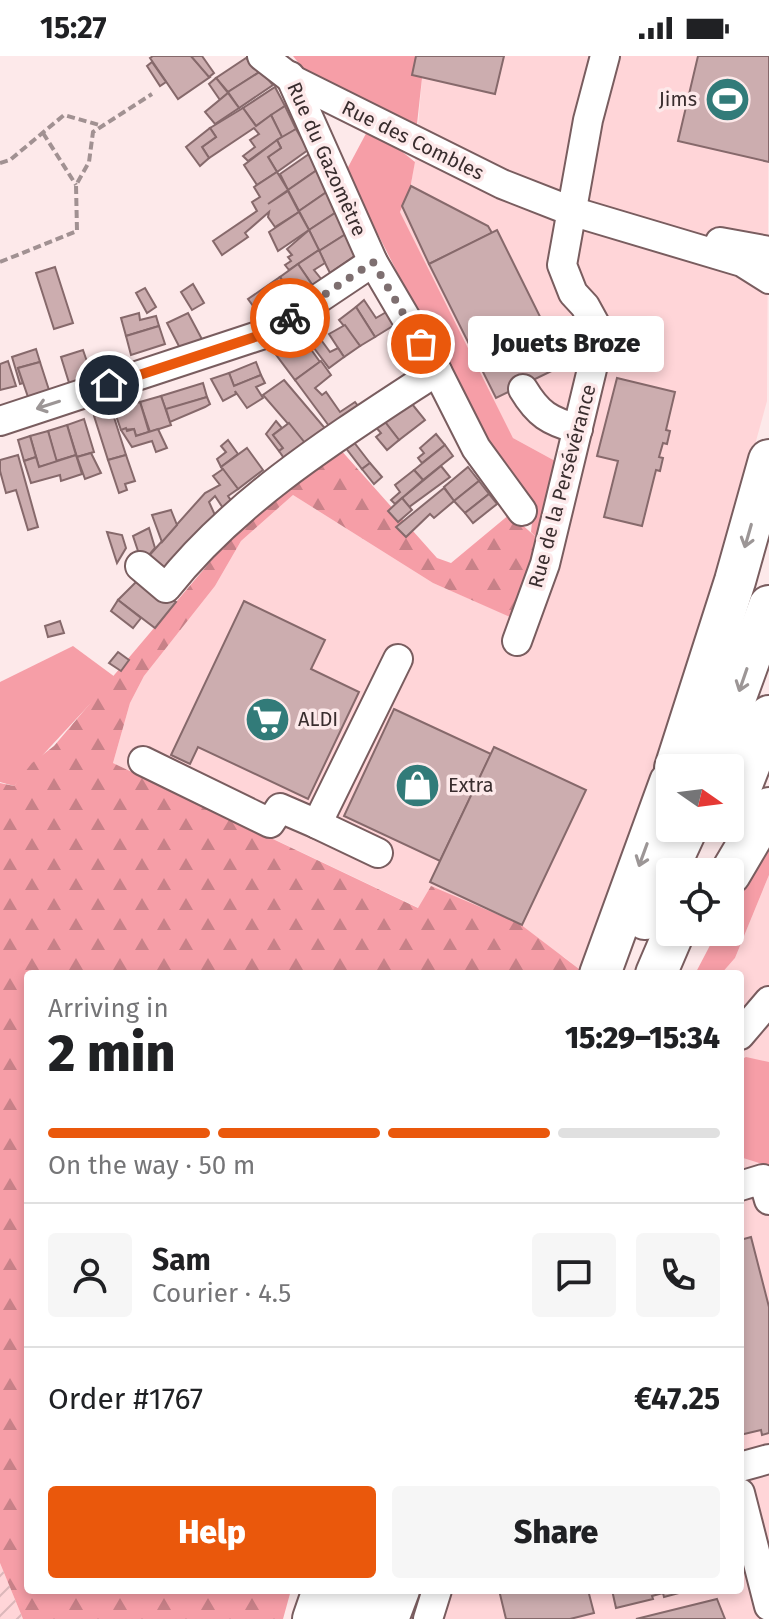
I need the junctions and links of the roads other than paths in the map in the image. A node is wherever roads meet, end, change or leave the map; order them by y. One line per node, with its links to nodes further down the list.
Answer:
1 (262, 56): 4 (street, Rue des Combles)
2 (275, 56): 4 (street, Rue du Gazomètre)
3 (605, 56): 5 (street, Rue de la Persévérance)
4 (293, 80): 5 (street, Rue des Combles); 7 (street, Rue du Gazomètre)
5 (571, 211): 6 (street, Rue des Combles); 8 (street, Rue des Combles); 12 (street, Rue de la Persévérance)
6 (769, 251)
7 (373, 262): 9 (street, Rue du Gazomètre); 11 (street, one-way to 11)
8 (769, 279)
9 (437, 371): 14 (street, Rue du Gazomètre); 15 (street)
10 (523, 389): 12 (street)
11 (0, 421)
12 (578, 429): 17 (street, Rue de la Persévérance)
13 (769, 460): 20 (highway, one-way to 20)
14 (522, 511)
15 (140, 566)
16 (769, 606): 21 (highway, one-way to 21)
17 (517, 641)
18 (398, 659): 26 (street)
19 (769, 716): 23 (highway)
20 (679, 754)
21 (715, 754)
22 (143, 761): 26 (street)
23 (744, 779)
24 (769, 808): 29 (highway)
25 (656, 820): 30 (highway, one-way to 30)
26 (317, 824): 28 (street)
27 (681, 842): 31 (highway)
28 (378, 853)
29 (739, 858)
30 (601, 970)
31 (614, 970)
32 (769, 1001): 33 (street)
33 (744, 1030)
34 (769, 1459): 35 (street)
35 (744, 1466)
36 (744, 1509): 42 (street)
37 (298, 1594): 43 (highway)
38 (322, 1594): 44 (highway)
39 (357, 1594): 45 (highway)
40 (397, 1594): 46 (highway)
41 (436, 1594): 47 (street)
42 (769, 1606)
43 (290, 1619)
44 (313, 1619)
45 (348, 1619)
46 (388, 1619)
47 (428, 1619)

